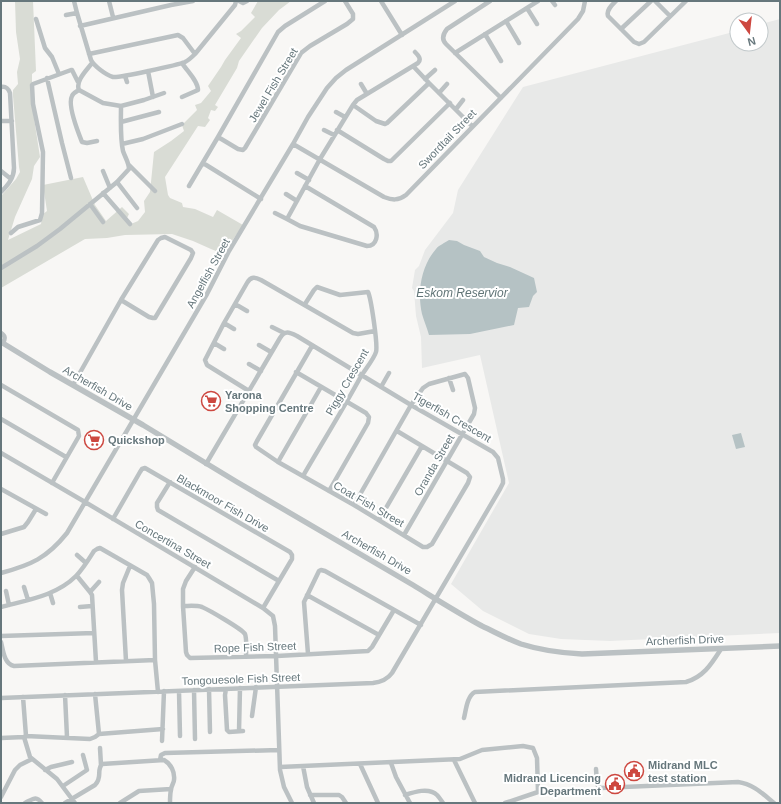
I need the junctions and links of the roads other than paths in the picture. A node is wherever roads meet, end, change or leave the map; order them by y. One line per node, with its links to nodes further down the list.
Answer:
1 (74, 1): 19 (street)
2 (109, 1): 22 (street)
3 (193, 1): 17 (street)
4 (237, 1): 5 (street); 34 (street)
5 (246, 1)
6 (325, 1): 72 (street)
7 (345, 1): 72 (street, Jewel Fish Street)
8 (381, 1): 29 (street)
9 (455, 1): 29 (street, Angelfish Street)
10 (490, 1): 32 (street)
11 (538, 1): 18 (street)
12 (585, 1): 56 (street, Swordtail Street)
13 (616, 1): 27 (street)
14 (651, 1): 27 (street)
15 (655, 1): 21 (street)
16 (686, 1): 21 (street)
17 (170, 3): 22 (street)
18 (527, 8): 24 (street); 25 (street)
19 (77, 13): 20 (street); 26 (street)
20 (66, 15)
21 (670, 16): 27 (street)
22 (113, 17): 26 (street)
23 (36, 19): 41 (street)
24 (506, 21): 28 (street); 30 (street)
25 (537, 24)
26 (80, 26): 33 (street)
27 (621, 29)
28 (485, 34): 32 (street); 35 (street)
29 (402, 35): 75 (street, Angelfish Street)
30 (519, 43)
31 (415, 52): 38 (street)
32 (456, 53): 56 (street)
33 (89, 54): 34 (street); 36 (street)
34 (195, 54): 37 (street)
35 (501, 61)
36 (92, 62): 42 (street); 45 (street)
37 (182, 63): 40 (street); 55 (street)
38 (413, 66): 44 (street); 53 (street)
39 (435, 70): 44 (street)
40 (148, 71): 42 (street); 54 (street)
41 (59, 74): 43 (street); 45 (street)
42 (125, 76): 46 (street)
43 (47, 78): 82 (street); 101 (street)
44 (427, 81): 51 (street); 59 (street)
45 (78, 82): 50 (street)
46 (127, 82)
47 (361, 84): 53 (street)
48 (447, 84): 51 (street)
49 (1, 87): 66 (street)
50 (79, 90): 60 (street); 73 (street)
51 (439, 92): 58 (street)
52 (164, 93): 54 (street)
53 (367, 94): 59 (street)
54 (153, 97): 60 (street)
55 (182, 97)
56 (501, 98): 69 (street, Swordtail Street)
57 (463, 100): 61 (street)
58 (450, 103): 61 (street); 71 (street)
59 (352, 105): 64 (street)
60 (121, 106): 67 (street)
61 (456, 109): 69 (street)
62 (160, 112): 67 (street)
63 (336, 112): 64 (street)
64 (345, 117): 71 (street)
65 (1, 121): 66 (street)
66 (12, 121): 83 (street)
67 (121, 122): 74 (street)
68 (182, 124): 74 (street)
69 (472, 126): 76 (street, Swordtail Street)
70 (324, 130): 71 (street)
71 (336, 133): 76 (street)
72 (218, 137): 77 (street)
73 (97, 141)
74 (122, 144): 78 (street)
75 (293, 144): 76 (street, Swordtail Street); 93 (street, Angelfish Street)
76 (320, 159): 84 (street)
77 (203, 163): 86 (street); 93 (street)
78 (129, 166): 85 (street); 89 (street)
79 (103, 171): 88 (street)
80 (1, 172): 83 (street)
81 (297, 173): 84 (street)
82 (71, 178)
83 (12, 179): 90 (street)
84 (309, 180): 87 (street)
85 (117, 182): 88 (street); 96 (street)
86 (189, 186)
87 (305, 186): 94 (street); 98 (street)
88 (110, 188): 91 (street)
89 (155, 191)
90 (1, 192)
91 (103, 193): 95 (street); 100 (street)
92 (286, 194): 94 (street)
93 (261, 198): 134 (street, Angelfish Street)
94 (297, 201): 98 (street)
95 (90, 204): 99 (street); 102 (street)
96 (137, 208)
97 (275, 213): 98 (street)
98 (287, 219)
99 (103, 222)
100 (130, 224)
101 (11, 233)
102 (1, 268)
103 (121, 300): 103 (street); 126 (street)
104 (235, 304): 105 (street); 106 (street); 107 (street)
105 (305, 304): 110 (street); 110 (street, Piggy Crescent)
106 (246, 311)
107 (224, 323): 109 (street); 114 (street)
108 (272, 326): 112 (street, Tigerfish Crescent)
109 (234, 329)
110 (375, 331): 123 (street, Piggy Crescent)
111 (1, 333): 113 (street)
112 (284, 333): 116 (street, Tigerfish Crescent); 118 (street)
113 (2, 343): 126 (street, Archerfish Drive)
114 (214, 343): 117 (street); 130 (street)
115 (259, 345): 118 (street)
116 (312, 346): 121 (street, Coat Fish Street); 123 (street, Tigerfish Crescent)
117 (224, 349)
118 (271, 352): 120 (street)
119 (249, 364): 120 (street)
120 (261, 371): 130 (street)
121 (296, 372): 127 (street); 141 (street, Coat Fish Street)
122 (389, 373): 128 (street)
123 (362, 375): 128 (street, Tigerfish Crescent); 131 (street, Piggy Crescent)
124 (449, 378): 129 (street); 132 (street, Oranda Street); 136 (street, Oranda Street)
125 (1, 385): 139 (street)
126 (72, 385): 134 (street, Archerfish Drive)
127 (321, 387): 131 (street); 141 (street)
128 (381, 387): 132 (street, Tigerfish Crescent)
129 (453, 390)
130 (249, 391): 142 (street)
131 (347, 402): 143 (street, Piggy Crescent); 147 (street)
132 (411, 405): 135 (street, Oranda Street); 136 (street, Tigerfish Crescent)
133 (1, 419): 139 (street)
134 (133, 420): 142 (street, Archerfish Drive); 148 (street, Angelfish Street)
135 (397, 431): 137 (street, Coat Fish Street); 149 (street, Oranda Street)
136 (463, 434): 140 (street, Oranda Street); 169 (street, Tigerfish Crescent)
137 (422, 446): 140 (street, Coat Fish Street); 153 (street)
138 (1, 453): 145 (street, Concertina Street)
139 (66, 457): 145 (street)
140 (447, 461): 155 (street, Oranda Street); 155 (street, Coat Fish Street)
141 (278, 462): 143 (street, Coat Fish Street)
142 (206, 464): 169 (street, Archerfish Drive)
143 (303, 476): 147 (street, Coat Fish Street)
144 (170, 482): 152 (street, Blackmoor Fish Drive); 162 (street); 162 (street, Blackmoor Fish Drive)
145 (52, 483): 148 (street, Concertina Street)
146 (1, 489): 150 (street)
147 (329, 491): 149 (street, Coat Fish Street)
148 (85, 502): 152 (street, Concertina Street); 160 (street, Angelfish Street)
149 (354, 505): 153 (street, Coat Fish Street)
150 (36, 509): 151 (street); 154 (street)
151 (46, 514)
152 (113, 520): 159 (street, Concertina Street)
153 (379, 520): 155 (street, Coat Fish Street)
154 (1, 534)
155 (404, 535)
156 (77, 555): 157 (street)
157 (86, 563): 158 (street); 161 (street)
158 (130, 566): 189 (street); 190 (street)
159 (195, 567): 174 (street, Rope Fish Street); 177 (street, Concertina Street)
160 (1, 574)
161 (77, 576): 166 (street); 167 (street)
162 (279, 581): 177 (street, Blackmoor Fish Drive)
163 (99, 582): 166 (street)
164 (24, 587): 170 (street)
165 (6, 591): 172 (street)
166 (90, 592): 173 (street)
167 (50, 593): 170 (street); 171 (street)
168 (307, 595): 178 (street); 181 (street); 186 (street)
169 (436, 599): 179 (street, Tongouesole Fish Street); 185 (street, Archerfish Drive)
170 (28, 600): 172 (street)
171 (53, 603)
172 (9, 605): 175 (street)
173 (92, 606): 176 (street); 180 (street)
174 (183, 606): 187 (street); 187 (street, Rope Fish Street)
175 (1, 607)
176 (80, 607)
177 (264, 608): 188 (street, Concertina Street)
178 (394, 610): 179 (street); 181 (street, Rope Fish Street)
179 (421, 625): 192 (street, Tongouesole Fish Street)
180 (94, 633): 182 (street); 191 (street)
181 (379, 635): 186 (street, Rope Fish Street)
182 (1, 636)
183 (1, 642): 191 (street)
184 (780, 646): 185 (street, Archerfish Drive)
185 (721, 648): 206 (street)
186 (308, 654): 188 (street, Rope Fish Street)
187 (246, 656): 188 (street, Rope Fish Street)
188 (277, 656): 192 (street, Concertina Street)
189 (155, 660): 190 (street); 200 (street)
190 (126, 661): 191 (street)
191 (96, 662)
192 (278, 686): 193 (street, Tongouesole Fish Street); 217 (street, Concertina Street)
193 (256, 687): 195 (street, Tongouesole Fish Street); 205 (street)
194 (226, 688): 195 (street, Tongouesole Fish Street); 195 (street); 196 (street, Tongouesole Fish Street)
195 (240, 688)
196 (209, 689): 197 (street, Tongouesole Fish Street); 208 (street)
197 (194, 690): 199 (street, Tongouesole Fish Street); 214 (street)
198 (164, 691): 199 (street, Tongouesole Fish Street); 200 (street, Tongouesole Fish Street); 207 (street)
199 (179, 691): 210 (street)
200 (158, 692): 201 (street, Tongouesole Fish Street)
201 (95, 694): 202 (street, Tongouesole Fish Street); 209 (street)
202 (65, 695): 203 (street, Tongouesole Fish Street); 212 (street)
203 (23, 697): 204 (street, Tongouesole Fish Street); 211 (street)
204 (1, 698)
205 (252, 716)
206 (464, 718)
207 (163, 729): 209 (street); 215 (street)
208 (210, 732)
209 (99, 734): 212 (street)
210 (180, 736)
211 (25, 737): 212 (street); 213 (street); 219 (street)
212 (68, 737)
213 (1, 738)
214 (195, 739)
215 (162, 741)
216 (100, 748): 225 (street)
217 (280, 750): 220 (street); 227 (street, Concertina Street)
218 (83, 755): 230 (street)
219 (32, 759): 229 (street); 234 (street)
220 (160, 760): 225 (street); 231 (street)
221 (454, 760): 223 (street); 247 (street); 248 (street)
222 (72, 762): 229 (street)
223 (391, 762): 224 (street); 233 (street)
224 (360, 764): 226 (street); 244 (street)
225 (100, 766): 235 (street)
226 (303, 766): 227 (street); 232 (street)
227 (280, 767): 241 (street, Concertina Street)
228 (596, 769): 249 (street)
229 (45, 770): 230 (street)
230 (63, 786): 235 (street)
231 (171, 789): 239 (street); 240 (street)
232 (310, 795): 242 (street); 243 (street)
233 (405, 795): 245 (street); 246 (street)
234 (1, 797)
235 (74, 801): 238 (street)
236 (25, 803): 237 (street)
237 (42, 803)
238 (65, 803)
239 (120, 803)
240 (170, 803)
241 (292, 803)
242 (314, 803)
243 (346, 803)
244 (378, 803)
245 (410, 803)
246 (443, 803)
247 (475, 803)
248 (505, 803)
249 (774, 803)

